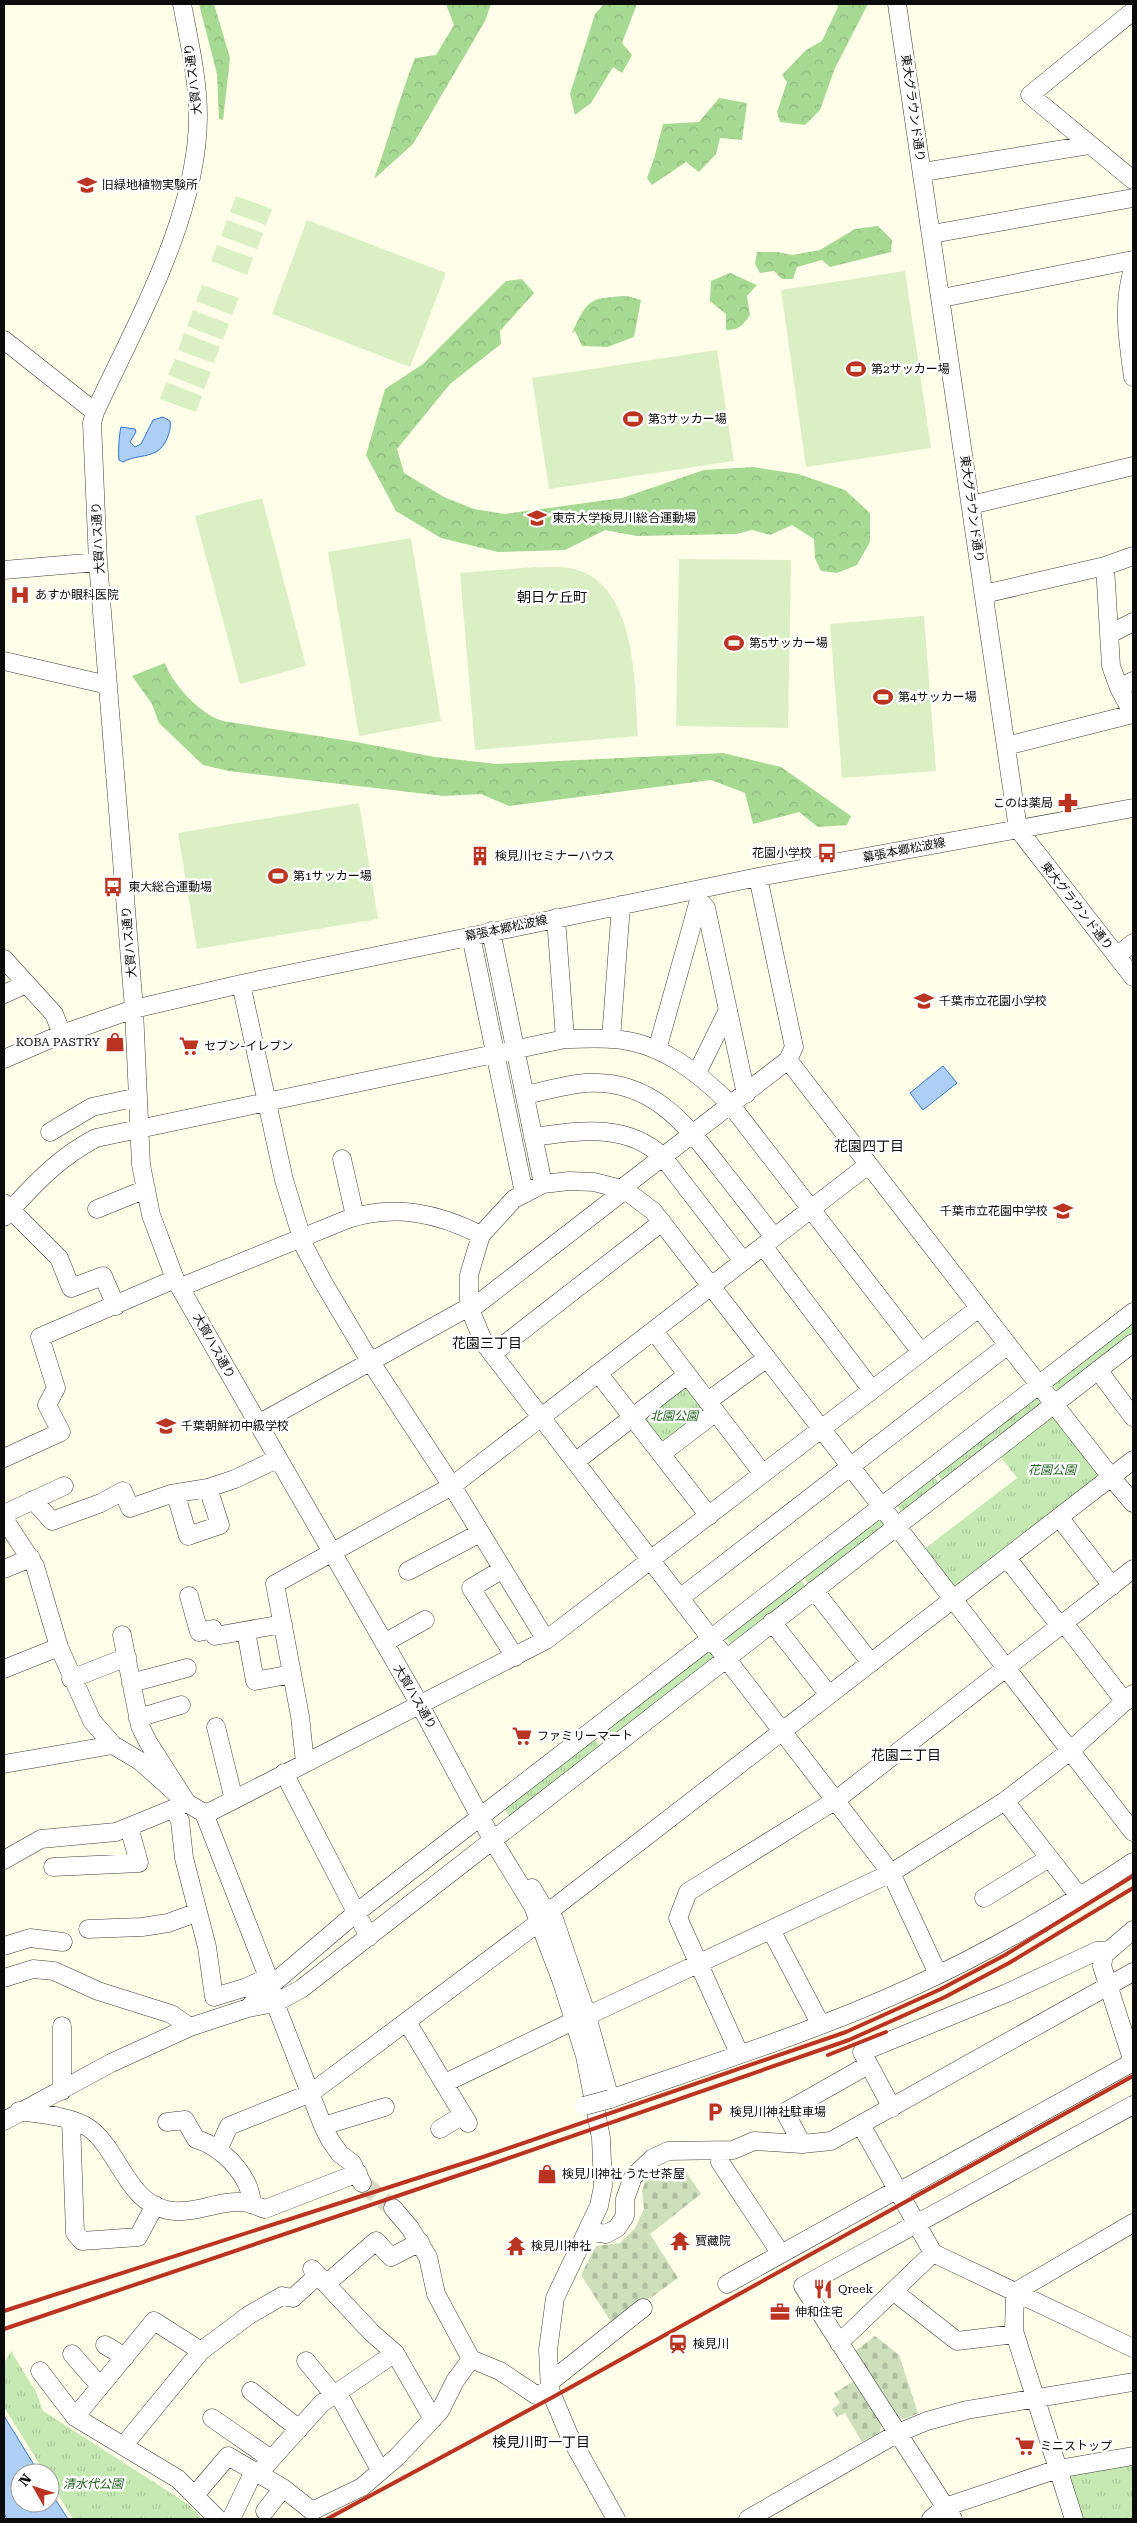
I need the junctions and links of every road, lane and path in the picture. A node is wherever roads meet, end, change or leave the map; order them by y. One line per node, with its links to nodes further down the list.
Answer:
1 (182, 4): 14 (street, 大賀ハス通り)
2 (897, 4): 5 (street, 東大グラウンド通り)
3 (1133, 11): 4 (street)
4 (1089, 145): 5 (street); 6 (street)
5 (923, 172): 8 (street, 東大グラウンド通り)
6 (1133, 180)
7 (1133, 198): 8 (street)
8 (932, 234): 11 (street, 東大グラウンド通り)
9 (1133, 260): 11 (street)
10 (1133, 269): 13 (street)
11 (942, 298): 16 (street, 東大グラウンド通り)
12 (10, 345): 14 (street)
13 (1133, 377)
14 (95, 412): 18 (street, 大賀ハス通り)
15 (1133, 466): 16 (street)
16 (971, 505): 21 (street, 東大グラウンド通り)
17 (1133, 556): 19 (street)
18 (98, 562): 20 (street); 26 (street, 大賀ハス通り)
19 (1105, 566): 21 (street); 23 (street)
20 (4, 570)
21 (984, 594): 28 (street, 東大グラウンド通り)
22 (1133, 622): 23 (street)
23 (1110, 634): 25 (street)
24 (4, 661): 26 (street)
25 (1126, 684): 27 (street)
26 (108, 685): 44 (street, 大賀ハス通り)
27 (1133, 714): 28 (street)
28 (1006, 746): 30 (street, 東大グラウンド通り)
29 (1133, 808): 30 (street, 幕張本郷松波線)
30 (1018, 828): 31 (street, 幕張本郷松波線); 38 (street, 東大グラウンド通り)
31 (758, 877): 32 (street, 幕張本郷松波線); 53 (street)
32 (699, 894): 33 (street, 幕張本郷松波線); 45 (street); 50 (street)
33 (621, 904): 34 (street, 幕張本郷松波線); 48 (street)
34 (556, 918): 35 (street, 幕張本郷松波線); 47 (street)
35 (491, 931): 36 (street, 幕張本郷松波線); 49 (street)
36 (471, 936): 42 (street, 幕張本郷松波線); 51 (street)
37 (1133, 943): 38 (street)
38 (1116, 956): 40 (street, 東大グラウンド通り)
39 (4, 959): 41 (street)
40 (1133, 977)
41 (26, 984): 43 (street); 46 (street)
42 (241, 984): 44 (street, 幕張本郷松波線); 58 (street)
43 (4, 994)
44 (134, 1009): 46 (street, 幕張本郷松波線); 57 (street, 大賀ハス通り)
45 (728, 1010): 54 (street); 55 (street)
46 (62, 1034): 52 (street, 幕張本郷松波線)
47 (564, 1039): 48 (street); 49 (street)
48 (611, 1039): 50 (street)
49 (516, 1050): 51 (street); 56 (street)
50 (657, 1050): 54 (street)
51 (495, 1054): 58 (street); 70 (street)
52 (4, 1059)
53 (788, 1060): 55 (street); 66 (street)
54 (697, 1073): 59 (street)
55 (746, 1094): 59 (street)
56 (525, 1095): 62 (street); 63 (street)
57 (138, 1097): 60 (street, 大賀ハス通り); 61 (street)
58 (268, 1102): 60 (street); 77 (street)
59 (730, 1104): 62 (street); 71 (street)
60 (139, 1129): 68 (street, 大賀ハス通り); 73 (street)
61 (50, 1132)
62 (692, 1133): 64 (street); 78 (street)
63 (534, 1137): 64 (street); 67 (street)
64 (663, 1157): 69 (street); 79 (street)
65 (342, 1159): 74 (street)
66 (868, 1165): 71 (street); 84 (street)
67 (543, 1184): 69 (street); 70 (street)
68 (146, 1189): 72 (street); 80 (street, 大賀ハス通り)
69 (623, 1189): 75 (street); 83 (street)
70 (524, 1193): 76 (street)
71 (812, 1208): 78 (street); 89 (street)
72 (96, 1209)
73 (6, 1210): 82 (street)
74 (355, 1216): 76 (street); 77 (street)
75 (662, 1222): 81 (street); 90 (street)
76 (481, 1235): 83 (street)
77 (301, 1237): 80 (street); 92 (street)
78 (768, 1242): 79 (street); 97 (street)
79 (744, 1261): 81 (street)
80 (178, 1283): 82 (street); 103 (street, 大賀ハス通り)
81 (712, 1286): 86 (street); 91 (street)
82 (116, 1306): 106 (street)
83 (469, 1308): 90 (street); 92 (street)
84 (979, 1308): 88 (street); 89 (street)
85 (1133, 1312): 96 (street)
86 (654, 1331): 94 (street); 95 (street)
87 (1133, 1343): 93 (street)
88 (1008, 1345): 96 (street); 110 (street)
89 (921, 1352): 97 (street)
90 (492, 1354): 100 (street)
91 (767, 1358): 99 (street); 104 (street)
92 (370, 1360): 103 (street); 113 (street)
93 (1098, 1370): 98 (street); 102 (street)
94 (599, 1374): 100 (street); 101 (street)
95 (687, 1375): 99 (street); 101 (street)
96 (1039, 1385): 98 (street); 118 (street)
97 (872, 1390): 104 (street)
98 (1054, 1404): 112 (street); 124 (street)
99 (712, 1407): 105 (street); 111 (street)
100 (541, 1417): 109 (street); 113 (street)
101 (633, 1417): 105 (street); 109 (street)
102 (1133, 1417)
103 (258, 1424): 107 (street, 大賀ハス通り)
104 (822, 1429): 110 (street); 111 (street)
105 (661, 1454): 121 (street)
106 (4, 1458)
107 (277, 1459): 114 (street); 126 (street, 大賀ハス通り)
108 (1133, 1460): 112 (street)
109 (575, 1462): 129 (street)
110 (850, 1467): 118 (street); 137 (street)
111 (763, 1474): 121 (street)
112 (1111, 1478): 117 (street); 122 (street)
113 (452, 1486): 125 (street); 126 (street)
114 (208, 1488): 115 (street); 115 (street)
115 (176, 1494): 120 (street)
116 (33, 1500): 119 (street); 120 (street); 120 (street)
117 (1133, 1503)
118 (882, 1507): 124 (street); 145 (street)
119 (4, 1514)
120 (69, 1515)
121 (708, 1516): 129 (street)
122 (1060, 1517): 128 (street); 134 (street)
123 (4, 1519): 127 (street)
124 (897, 1526): 135 (street); 138 (street)
125 (480, 1533): 132 (street); 133 (street)
126 (333, 1554): 141 (street); 147 (street, 大賀ハス通り)
127 (31, 1558): 130 (street); 148 (street)
128 (1007, 1558): 138 (street); 142 (street)
129 (651, 1560): 137 (street); 146 (street)
130 (4, 1569)
131 (1133, 1569): 134 (street)
132 (503, 1570): 146 (street); 149 (street)
133 (408, 1571)
134 (1112, 1586): 142 (street)
135 (814, 1590): 140 (street); 152 (street)
136 (189, 1596): 143 (street)
137 (680, 1598): 145 (street)
138 (954, 1598): 152 (street); 154 (street)
139 (426, 1620): 147 (street)
140 (772, 1622): 151 (street); 159 (street)
141 (283, 1624): 143 (street); 156 (street)
142 (1062, 1624): 154 (street); 160 (street)
143 (246, 1630): 156 (street)
144 (122, 1635): 150 (street)
145 (712, 1639): 151 (street); 165 (street)
146 (546, 1640): 149 (street)
147 (384, 1643): 162 (street, 大賀ハス通り)
148 (59, 1647): 155 (street); 157 (street)
149 (515, 1656): 162 (street)
150 (127, 1657): 157 (street); 158 (street)
151 (726, 1657): 166 (street); 168 (street)
152 (871, 1663): 159 (street)
153 (187, 1668): 158 (street)
154 (1007, 1668): 169 (street); 174 (street)
155 (4, 1669)
156 (292, 1674): 171 (street)
157 (71, 1679): 167 (street)
158 (131, 1683): 163 (street)
159 (829, 1695): 166 (street)
160 (1129, 1698): 169 (street)
161 (181, 1705): 163 (street)
162 (420, 1706): 171 (street); 178 (street, 大賀ハス通り)
163 (138, 1718): 176 (street)
164 (216, 1727): 173 (street)
165 (596, 1728): 168 (street); 178 (street)
166 (783, 1731): 174 (street); 189 (street)
167 (113, 1745): 170 (street); 176 (street)
168 (610, 1747): 181 (street)
169 (1070, 1750): 175 (street); 180 (street)
170 (4, 1764)
171 (305, 1764): 172 (street)
172 (284, 1773): 173 (street); 191 (street)
173 (234, 1800): 177 (street)
174 (836, 1800): 186 (street); 200 (street)
175 (1005, 1801): 182 (street); 186 (street)
176 (181, 1806): 177 (street); 179 (street); 190 (street)
177 (204, 1813): 204 (street)
178 (481, 1816): 181 (street, 大賀ハス通り); 191 (street)
179 (129, 1827): 183 (street); 185 (street)
180 (1133, 1832)
181 (496, 1844): 189 (street); 192 (street); 196 (street); 243 (street)
182 (1049, 1858): 187 (street); 188 (street)
183 (4, 1860)
184 (1133, 1862): 187 (street)
185 (53, 1867)
186 (891, 1873): 194 (street); 202 (street)
187 (1079, 1896): 202 (street)
188 (984, 1898)
189 (551, 1910): 208 (street)
190 (198, 1912): 193 (street); 204 (street)
191 (356, 1913): 196 (street); 204 (street)
192 (534, 1926): 209 (street); 210 (street)
193 (88, 1929)
194 (771, 1930): 200 (street); 211 (street)
195 (1133, 1930): 199 (street)
196 (369, 1937): 206 (street)
197 (5, 1941): 198 (street)
198 (63, 1942)
199 (1110, 1950): 205 (street); 216 (street)
200 (699, 1964): 208 (street); 214 (street)
201 (1133, 1972): 205 (street)
202 (938, 1974): 211 (street)
203 (4, 1978): 213 (street)
204 (269, 1981): 206 (street); 207 (street)
205 (1109, 1985): 215 (street); 223 (street)
206 (275, 2003): 207 (street); 219 (street)
207 (248, 2008): 213 (street)
208 (587, 2016): 220 (street)
209 (407, 2022): 217 (street); 219 (street)
210 (565, 2025): 217 (street); 220 (street, bridge)
211 (821, 2025): 214 (street)
212 (62, 2026): 218 (street)
213 (190, 2027): 218 (street)
214 (740, 2053): 220 (street)
215 (1133, 2062): 237 (street)
216 (868, 2065): 223 (street); 233 (street)
217 (445, 2083): 231 (street)
218 (62, 2090): 225 (street)
219 (311, 2093): 230 (street); 235 (street)
220 (610, 2099)
221 (1133, 2105): 242 (street)
222 (385, 2106): 230 (street)
223 (892, 2108): 229 (street)
224 (4, 2109): 225 (street)
225 (24, 2112): 226 (street); 227 (street)
226 (71, 2120): 238 (street); 238 (street)
227 (4, 2121)
228 (167, 2122): 235 (street)
229 (861, 2125): 232 (street); 234 (street)
230 (323, 2126): 239 (street)
231 (440, 2129)
232 (831, 2141): 233 (street); 234 (street)
233 (802, 2144): 243 (street)
234 (871, 2144): 237 (street)
235 (218, 2150): 239 (street)
236 (720, 2162): 246 (street)
237 (899, 2190): 242 (street); 246 (street)
238 (155, 2205): 239 (street)
239 (253, 2205)
240 (393, 2208): 244 (street)
241 (1133, 2223): 250 (street)
242 (917, 2225): 245 (street); 253 (street)
243 (587, 2231): 265 (street)
244 (420, 2242): 247 (street); 260 (street)
245 (933, 2253): 249 (street); 250 (street)
246 (781, 2254): 248 (street)
247 (319, 2276): 256 (street); 257 (street)
248 (727, 2284)
249 (893, 2291): 252 (street); 253 (street)
250 (1015, 2292): 252 (street); 255 (street)
251 (643, 2308): 265 (street)
252 (1015, 2334): 268 (street)
253 (839, 2343): 273 (street)
254 (105, 2345): 259 (street)
255 (1133, 2348)
256 (201, 2351): 259 (street); 274 (street)
257 (395, 2353): 267 (street); 271 (street)
258 (72, 2354): 264 (street)
259 (124, 2357): 264 (street)
260 (471, 2358): 265 (street); 271 (street)
261 (306, 2361): 267 (street)
262 (40, 2371): 269 (street)
263 (1133, 2382): 268 (street)
264 (100, 2386): 269 (street)
265 (550, 2386): 286 (street)
266 (251, 2391): 272 (street)
267 (333, 2394): 272 (street); 278 (street)
268 (1036, 2399): 273 (street); 277 (street)
269 (75, 2417): 274 (street)
270 (212, 2418): 276 (street)
271 (433, 2419): 278 (street)
272 (299, 2428): 276 (street)
273 (898, 2433): 283 (street); 287 (street)
274 (124, 2445): 281 (street)
275 (1133, 2456): 277 (street)
276 (271, 2459): 279 (street)
277 (1058, 2469): 283 (street); 289 (street)
278 (380, 2470): 280 (street)
279 (256, 2472): 280 (street); 281 (street); 285 (street)
280 (283, 2488): 282 (street)
281 (196, 2495): 284 (street)
282 (265, 2511)
283 (949, 2513): 288 (street)
284 (218, 2519)
285 (231, 2519)
286 (616, 2519)
287 (748, 2519)
288 (931, 2519)
289 (1074, 2519)

